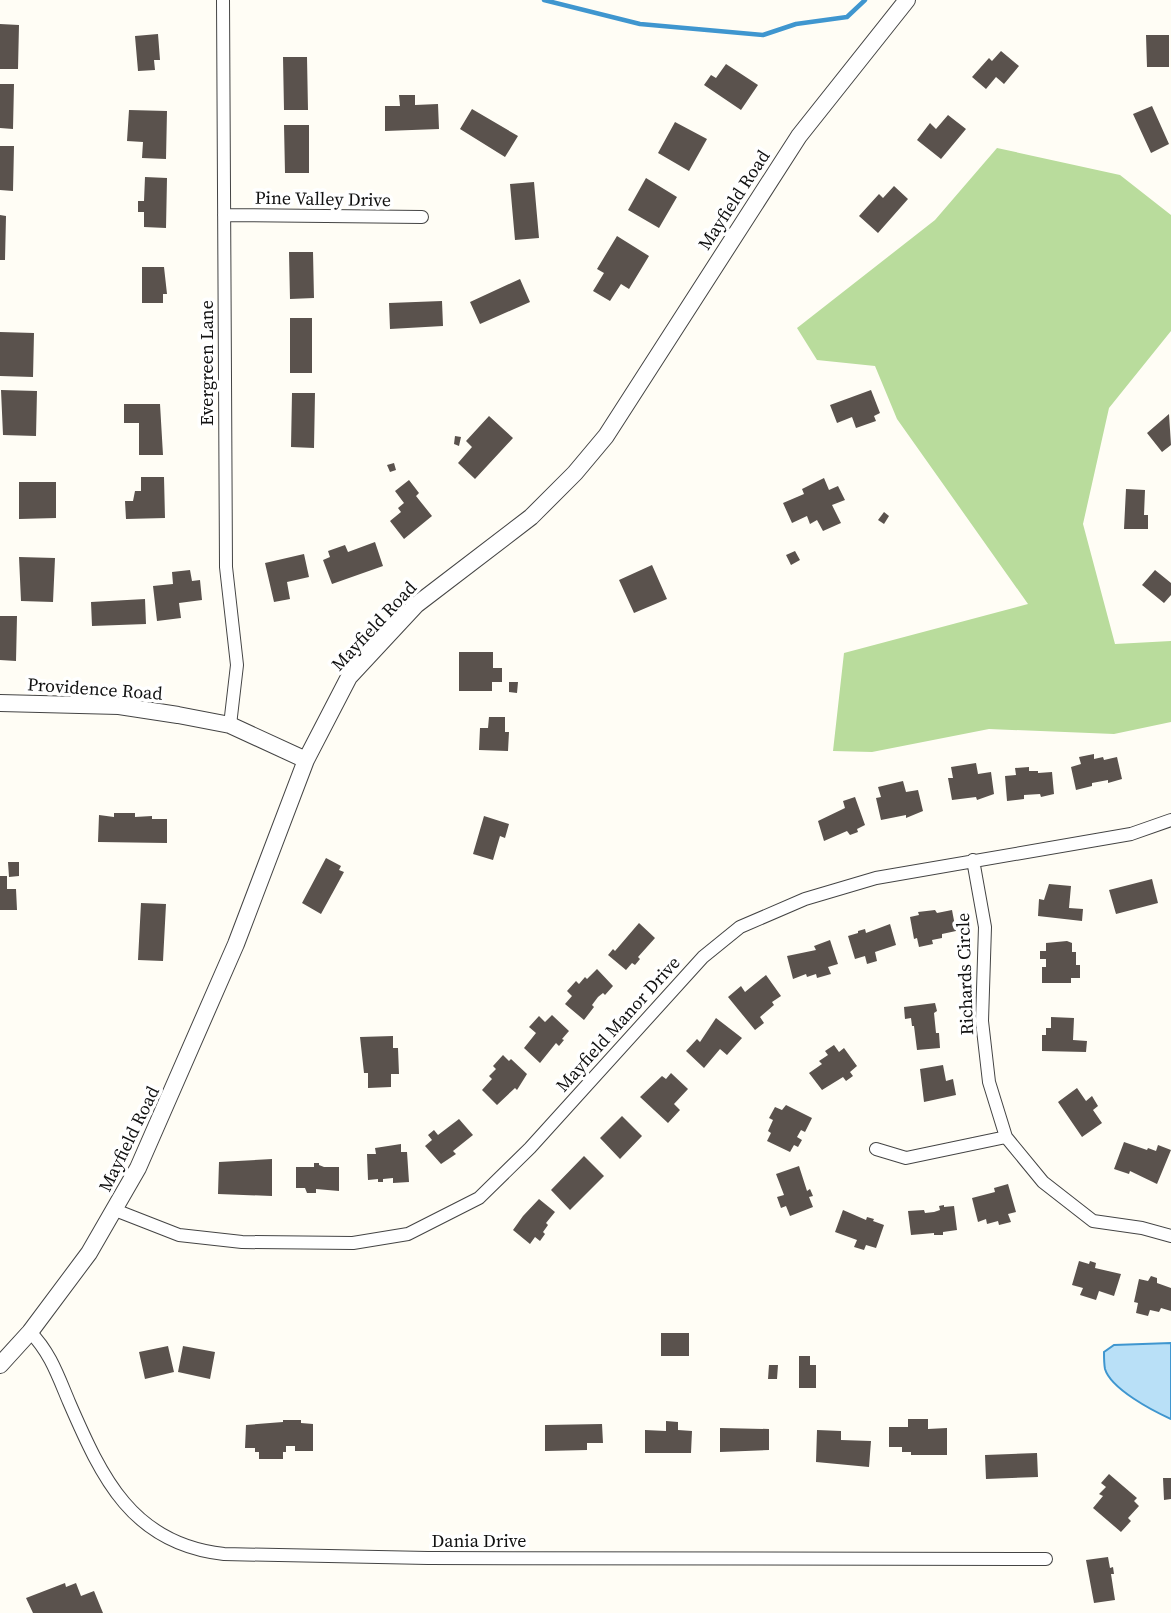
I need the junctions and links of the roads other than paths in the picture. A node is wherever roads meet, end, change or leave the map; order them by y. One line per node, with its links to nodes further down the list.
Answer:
1 (223, 0): 3 (street, Evergreen Lane)
2 (907, 0): 7 (street, Mayfield Road)
3 (224, 215): 4 (street, Pine Valley Drive); 6 (street, Evergreen Lane)
4 (422, 217)
5 (0, 703): 6 (street, Providence Road)
6 (230, 725): 7 (street, Providence Road)
7 (306, 760): 12 (street, Mayfield Road)
8 (1171, 820): 9 (street, Mayfield Manor Drive)
9 (973, 860): 10 (street, Richards Circle); 12 (street, Mayfield Manor Drive)
10 (1006, 1137): 11 (street); 13 (street, Richards Circle)
11 (876, 1149)
12 (115, 1210): 14 (street, Mayfield Road)
13 (1171, 1236)
14 (30, 1332): 15 (street, Mayfield Road); 16 (street, Dania Drive)
15 (0, 1365)
16 (1046, 1559)

